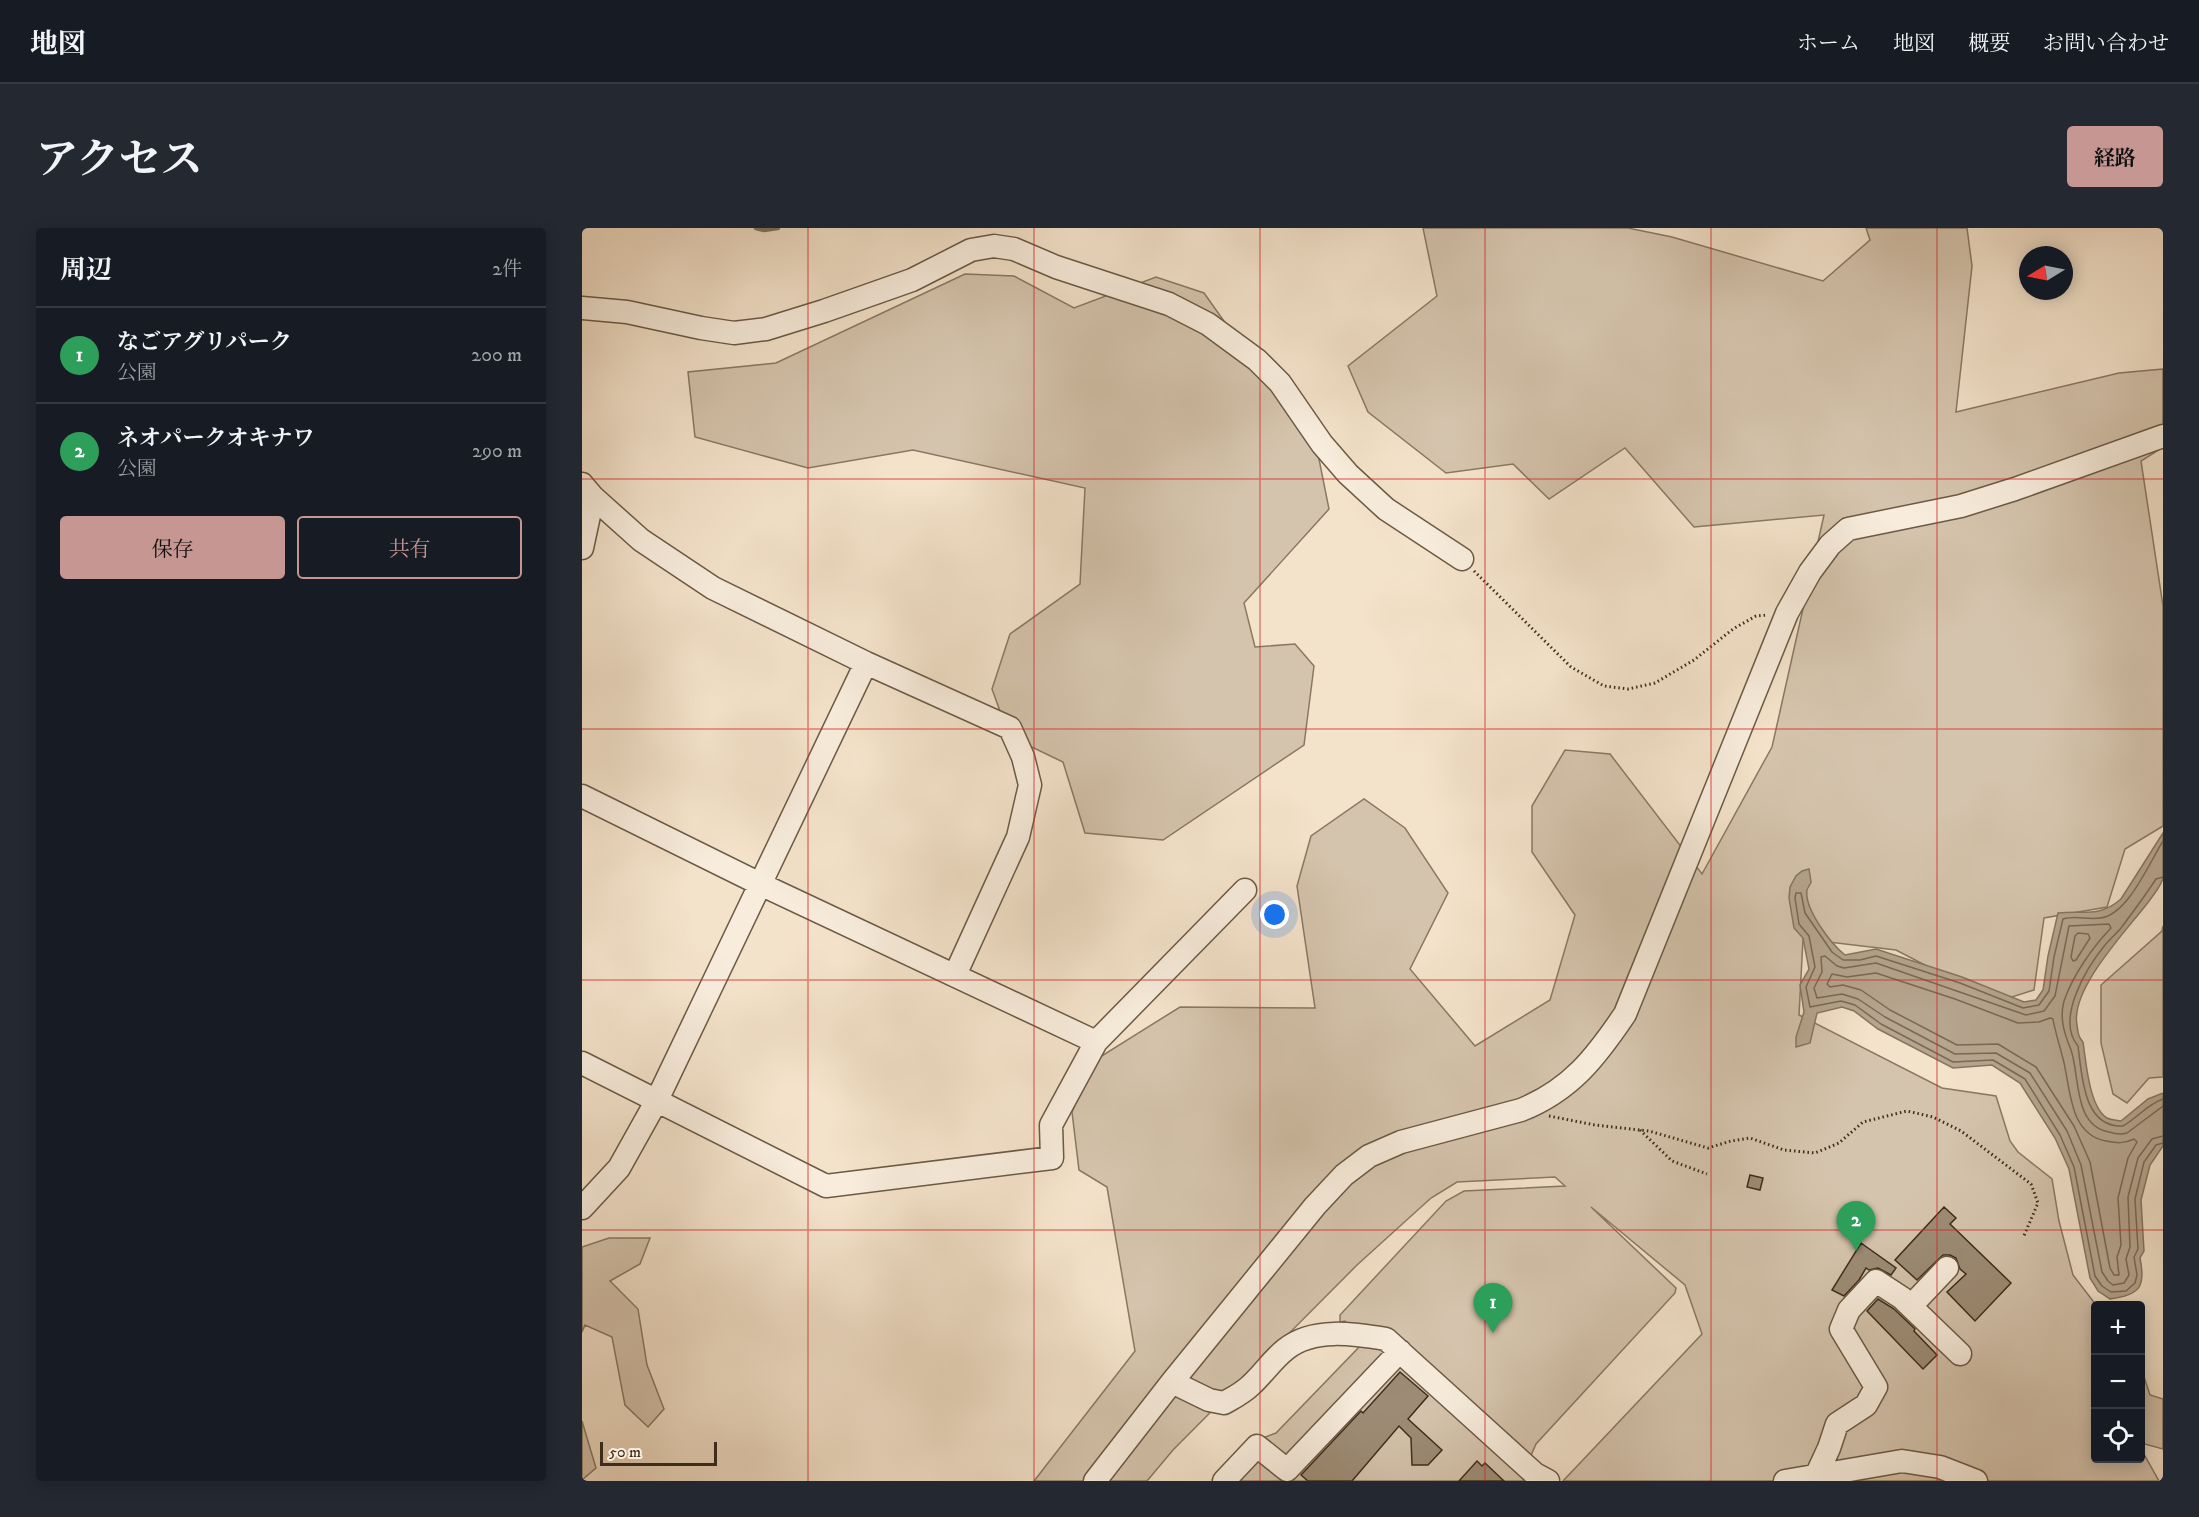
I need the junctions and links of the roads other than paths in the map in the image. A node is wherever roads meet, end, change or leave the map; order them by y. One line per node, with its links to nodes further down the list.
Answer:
1 (582, 308): 5 (street)
2 (2163, 436): 19 (street)
3 (587, 490): 4 (street); 6 (street)
4 (582, 548)
5 (1462, 559)
6 (866, 663): 8 (street); 10 (street)
7 (582, 796): 8 (street)
8 (760, 884): 10 (street); 13 (street)
9 (1245, 890): 11 (street)
10 (954, 975): 11 (street)
11 (1096, 1042): 13 (street)
12 (582, 1063): 13 (street)
13 (657, 1100): 14 (street)
14 (582, 1208)
15 (1947, 1268): 16 (street)
16 (1911, 1306): 18 (street); 22 (street)
17 (1400, 1351): 19 (street); 21 (street); 24 (street)
18 (1960, 1354)
19 (1172, 1382): 23 (street)
20 (1940, 1467): 22 (street); 27 (street); 28 (street)
21 (1520, 1471): 25 (street)
22 (1816, 1476): 26 (street)
23 (1095, 1481)
24 (1224, 1481)
25 (1548, 1481)
26 (1785, 1481)
27 (1916, 1481)
28 (1976, 1481)

